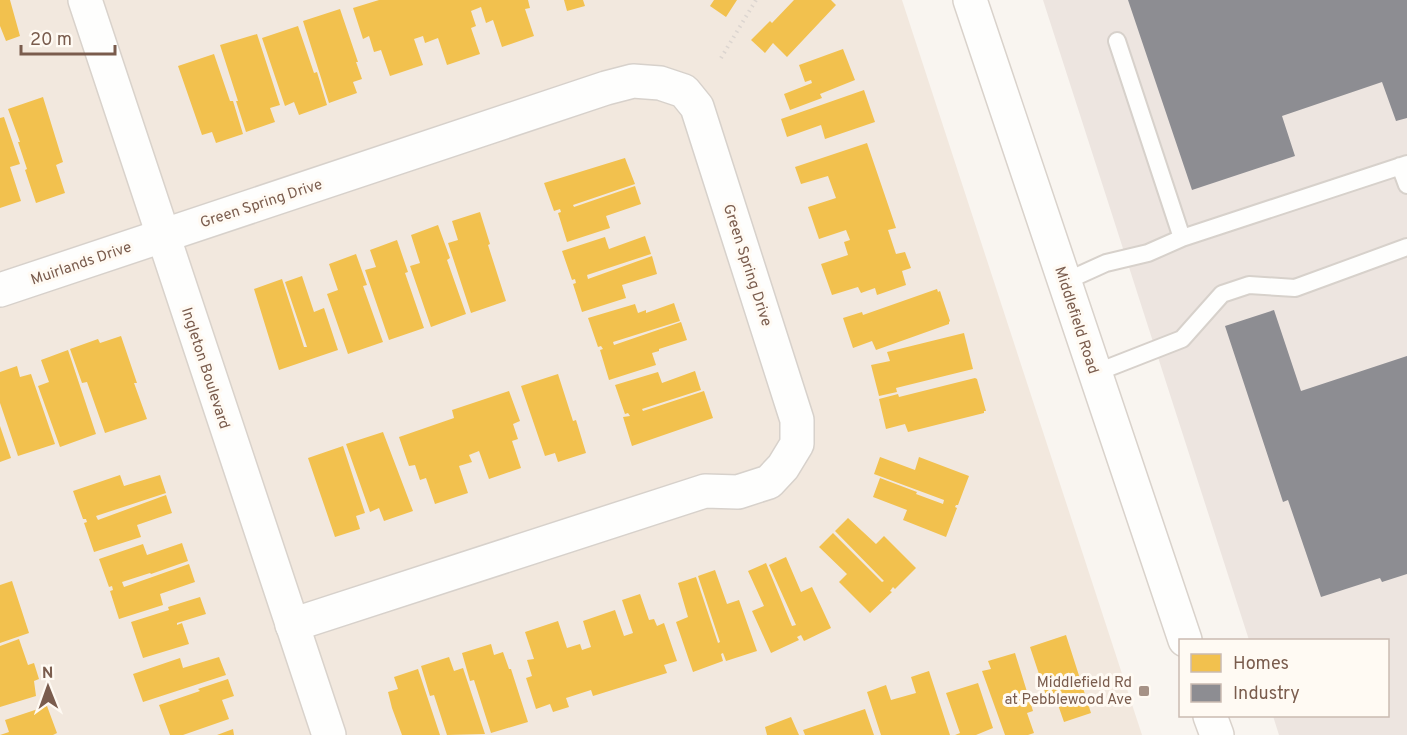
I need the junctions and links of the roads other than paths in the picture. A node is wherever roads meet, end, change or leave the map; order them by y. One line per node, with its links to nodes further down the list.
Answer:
1 (85, 0): 6 (street, Ingleton Boulevard)
2 (970, 0): 9 (street, Middlefield Road)
3 (1117, 41): 7 (lane)
4 (1403, 165): 5 (lane); 7 (lane)
5 (1407, 185)
6 (163, 236): 10 (street, Muirlands Drive); 12 (street, Ingleton Boulevard); 12 (street, Green Spring Drive)
7 (1182, 238): 9 (lane)
8 (1407, 247): 11 (lane)
9 (1064, 282): 11 (street, Middlefield Road)
10 (0, 290)
11 (1095, 373): 13 (street, Middlefield Road)
12 (292, 625): 15 (street, Ingleton Boulevard)
13 (1185, 639)
14 (1210, 717): 16 (street)
15 (329, 735)
16 (1217, 735)

